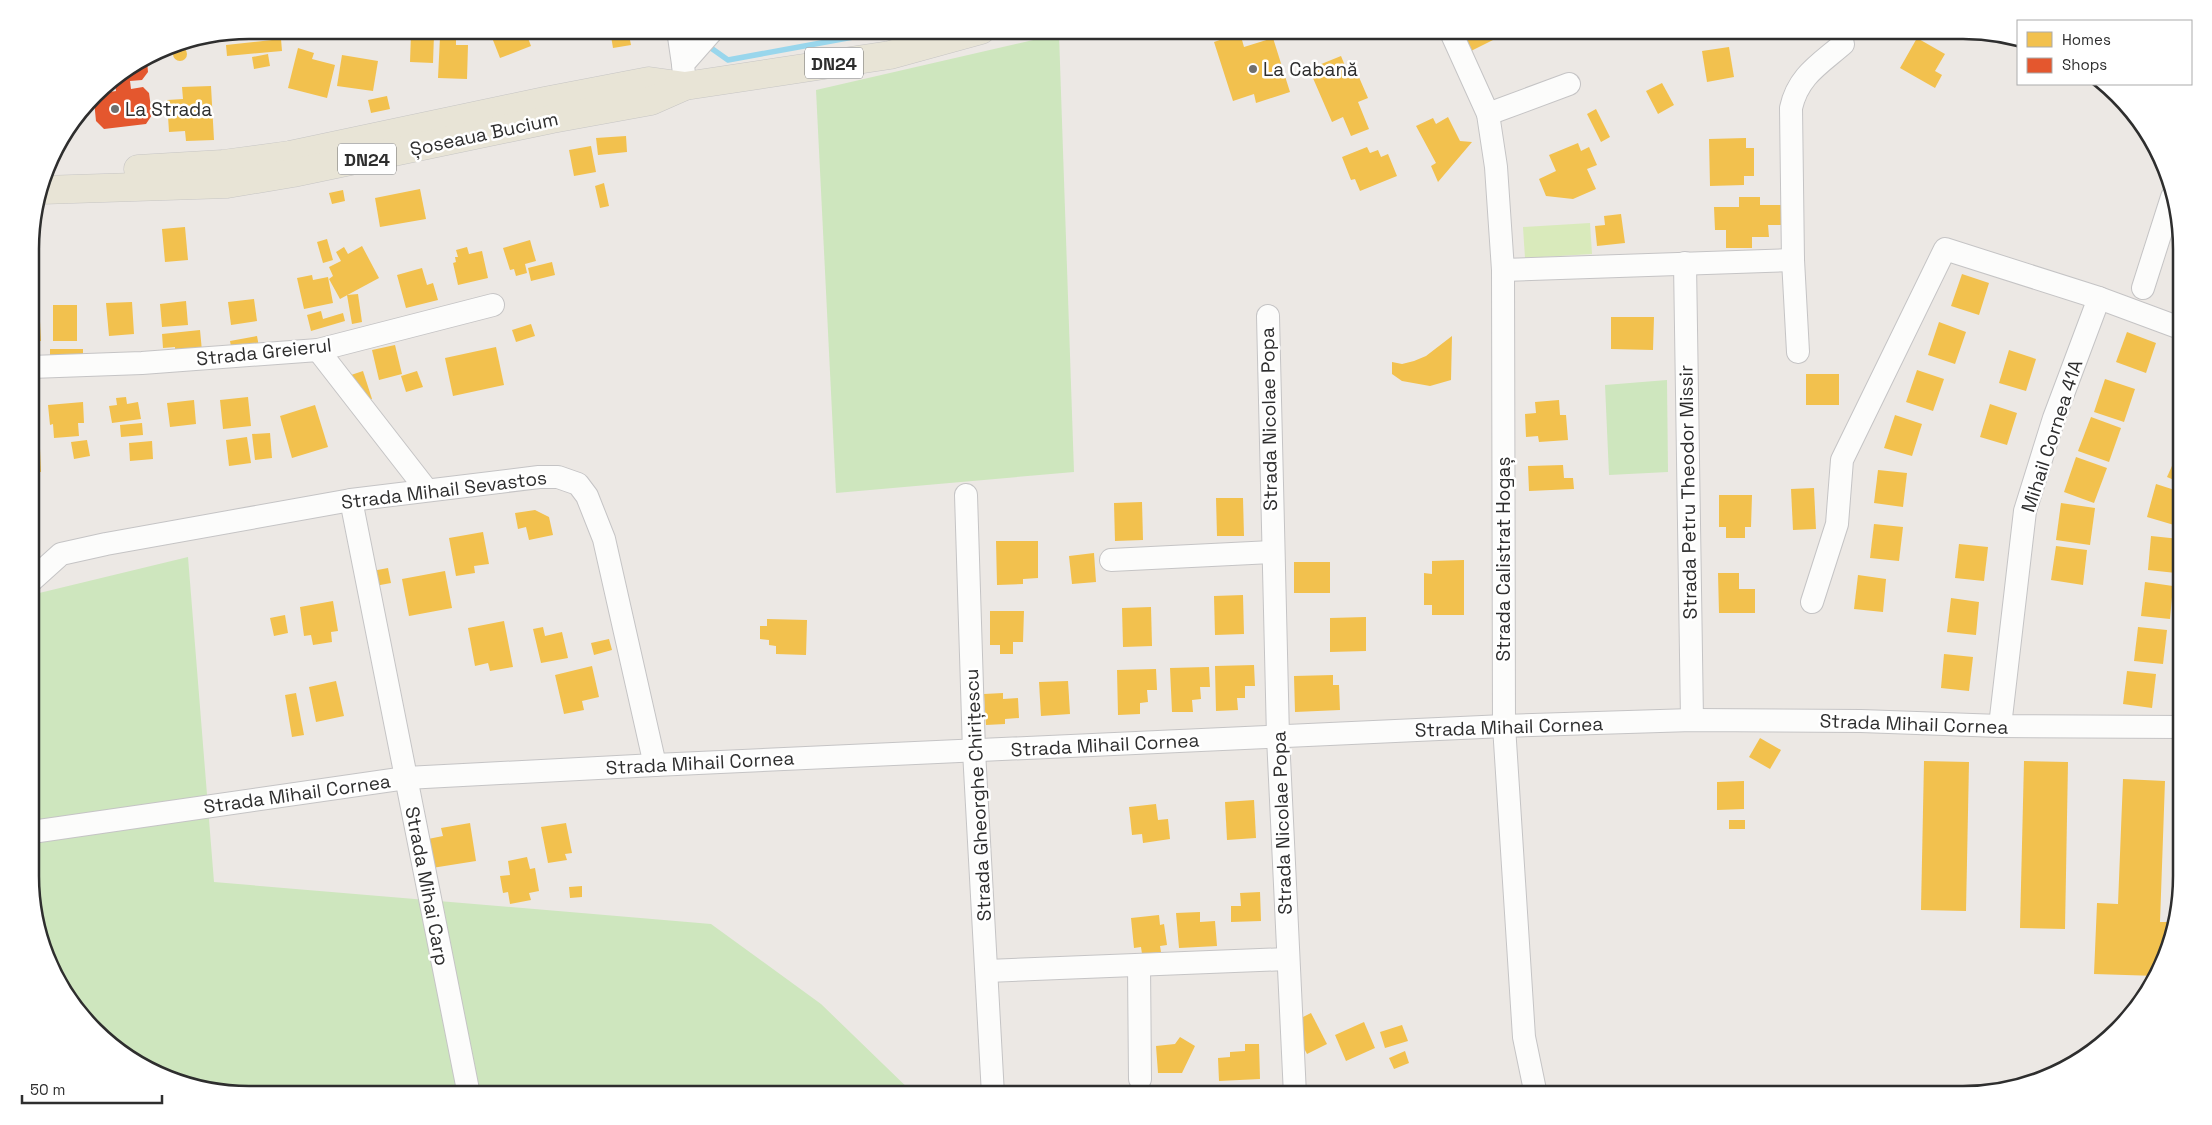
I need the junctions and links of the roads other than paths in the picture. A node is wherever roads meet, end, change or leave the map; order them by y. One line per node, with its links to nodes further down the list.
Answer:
1 (679, 39): 6 (street)
2 (707, 39): 6 (street)
3 (948, 39): 6 (main road, Șoseaua Bucium / DN24)
4 (1454, 39): 8 (street, Strada Calistrat Hogaș)
5 (1843, 44): 12 (street)
6 (684, 75): 9 (main road, Șoseaua Bucium / DN24); 10 (main road, Șoseaua Bucium / DN24)
7 (1569, 84): 8 (street)
8 (1488, 114): 14 (street, Strada Calistrat Hogaș)
9 (54, 172)
10 (47, 190)
11 (2169, 207): 15 (street)
12 (1793, 260): 13 (street); 21 (street)
13 (1685, 263): 14 (street); 30 (street, Strada Petru Theodor Missir)
14 (1502, 270): 31 (street, Strada Calistrat Hogaș)
15 (2143, 288)
16 (2099, 298): 19 (street); 29 (street); 32 (street, Mihail Cornea 41A)
17 (493, 305): 20 (street, Strada Greierul)
18 (1268, 316): 26 (street, Strada Nicolae Popa)
19 (2173, 325)
20 (318, 350): 22 (street, Strada Greierul); 23 (street)
21 (1798, 352)
22 (39, 367)
23 (426, 490): 25 (street, Strada Mihail Sevastos); 36 (street, Strada Mihail Sevastos)
24 (966, 495): 35 (street, Strada Gheorghe Chirițescu)
25 (351, 500): 28 (street, Strada Mihail Sevastos); 37 (street, Strada Mihai Carp)
26 (1272, 552): 27 (street); 34 (street, Strada Nicolae Popa)
27 (1111, 560)
28 (39, 574)
29 (1812, 602)
30 (1692, 720): 31 (street, Strada Mihail Cornea); 32 (street, Strada Mihail Cornea)
31 (1504, 726): 34 (street, Strada Mihail Cornea); 46 (street, Strada Calistrat Hogaș)
32 (2000, 726): 33 (street, Strada Mihail Cornea)
33 (2173, 727)
34 (1278, 737): 35 (street, Strada Mihail Cornea); 39 (street, Strada Nicolae Popa)
35 (974, 751): 36 (street, Strada Mihail Cornea); 41 (street, Strada Gheorghe Chirițescu)
36 (656, 764): 37 (street, Strada Mihail Cornea)
37 (406, 778): 38 (street, Strada Mihail Cornea); 43 (street, Strada Mihai Carp)
38 (39, 831)
39 (1287, 959): 40 (street); 45 (street, Strada Nicolae Popa)
40 (1139, 965): 41 (street); 42 (street)
41 (987, 970): 44 (street, Strada Gheorghe Chirițescu)
42 (1140, 1079)
43 (467, 1086)
44 (993, 1086)
45 (1294, 1086)
46 (1534, 1086)

